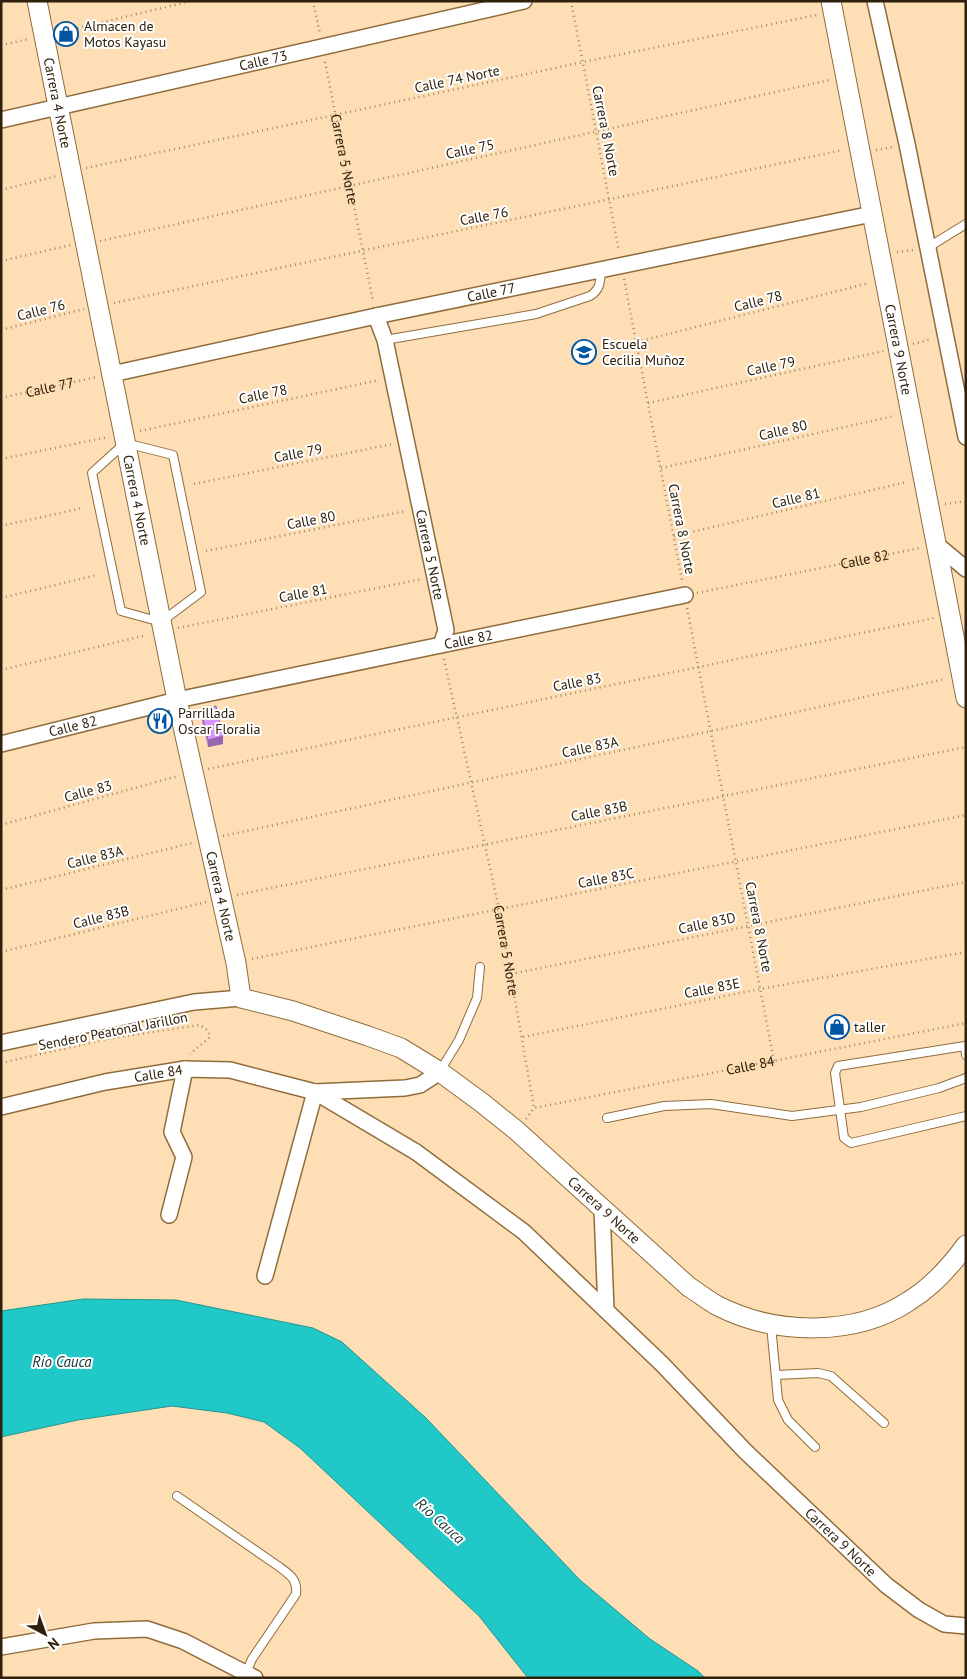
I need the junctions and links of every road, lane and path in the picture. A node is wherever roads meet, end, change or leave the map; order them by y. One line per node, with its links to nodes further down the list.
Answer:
1 (37, 1): 14 (street, Carrera 4 Norte)
2 (191, 1): 8 (path)
3 (313, 1): 11 (path, Carrera 5 Norte)
4 (524, 1): 11 (street, Calle 73)
5 (571, 1): 12 (path, Carrera 8 Norte)
6 (875, 1): 18 (street)
7 (832, 7): 12 (path, Calle 74 Norte); 13 (street, Carrera 9 Norte)
8 (58, 33)
9 (30, 39): 10 (path)
10 (1, 45)
11 (322, 47): 14 (street, Calle 73); 15 (path, Carrera 5 Norte)
12 (583, 62): 15 (path, Calle 74 Norte); 17 (path, Carrera 8 Norte)
13 (846, 77): 17 (path, Calle 75); 19 (street, Carrera 9 Norte)
14 (58, 107): 16 (street, Calle 73); 44 (street, Carrera 4 Norte)
15 (336, 115): 20 (path, Calle 74 Norte); 22 (path, Carrera 5 Norte)
16 (1, 120)
17 (596, 132): 22 (path, Calle 75); 24 (path, Carrera 8 Norte)
18 (907, 144): 19 (path, Calle 76); 29 (street)
19 (860, 150): 24 (path, Calle 76); 25 (street, Carrera 9 Norte)
20 (85, 169)
21 (58, 176): 23 (path)
22 (350, 186): 27 (path, Calle 75); 30 (path, Carrera 5 Norte)
23 (1, 190)
24 (609, 200): 30 (path, Calle 76); 33 (path, Carrera 8 Norte)
25 (872, 214): 31 (street, Carrera 9 Norte); 33 (street, Calle 77)
26 (966, 224): 29 (lane)
27 (99, 241)
28 (72, 245): 32 (path)
29 (927, 248): 31 (path); 40 (street)
30 (363, 250): 36 (path, Calle 76); 38 (path, Carrera 5 Norte)
31 (880, 255): 35 (street, Carrera 9 Norte)
32 (1, 261)
33 (622, 265): 34 (street, Calle 77); 42 (path, Carrera 8 Norte)
34 (601, 270): 38 (street, Calle 77); 41 (lane)
35 (885, 279): 42 (path, Calle 78); 43 (street, Carrera 9 Norte)
36 (112, 303)
37 (85, 309): 39 (path, Calle 76)
38 (376, 316): 41 (street, Carrera 5 Norte); 44 (street, Calle 77)
39 (1, 330)
40 (945, 336): 43 (path, Calle 79); 49 (street)
41 (385, 340): 45 (street, Carrera 5 Norte)
42 (636, 342): 47 (path, Carrera 8 Norte)
43 (898, 348): 47 (path, Calle 79); 48 (street, Carrera 9 Norte)
44 (105, 375): 46 (path, Calle 77); 50 (street, Carrera 4 Norte)
45 (393, 377): 50 (path, Calle 78); 52 (street, Carrera 5 Norte)
46 (1, 398)
47 (648, 403): 54 (path, Carrera 8 Norte)
48 (910, 412): 54 (path, Calle 80); 55 (street, Carrera 9 Norte)
49 (964, 414): 51 (street)
50 (125, 437): 53 (path, Calle 78); 71 (street, Carrera 4 Norte); 71 (lane); 71 (lane)
51 (966, 437)
52 (407, 442): 56 (path, Calle 79); 60 (street, Carrera 5 Norte)
53 (1, 459)
54 (660, 468): 62 (path, Carrera 8 Norte)
55 (923, 478): 58 (street, Carrera 9 Norte); 62 (path, Calle 81)
56 (194, 484)
57 (966, 500): 58 (path)
58 (929, 507): 63 (street, Carrera 9 Norte)
59 (83, 508): 61 (path)
60 (420, 508): 64 (path, Calle 80); 67 (street, Carrera 5 Norte)
61 (1, 526)
62 (674, 536): 68 (path, Carrera 8 Norte)
63 (936, 544): 65 (street); 68 (path, Calle 82); 70 (street, Carrera 9 Norte)
64 (206, 551)
65 (966, 569)
66 (97, 575): 69 (path)
67 (434, 577): 71 (path, Calle 81); 72 (street, Carrera 5 Norte)
68 (685, 595): 72 (street, Calle 82); 73 (path, Carrera 8 Norte)
69 (1, 598)
70 (950, 614): 73 (path, Calle 83); 75 (street, Carrera 9 Norte)
71 (162, 628): 74 (path, Calle 81); 77 (street, Carrera 4 Norte)
72 (440, 644): 77 (street, Calle 82); 78 (path, Carrera 5 Norte)
73 (699, 668): 78 (path, Calle 83); 79 (path, Carrera 8 Norte)
74 (1, 670)
75 (961, 675): 76 (street, Carrera 9 Norte); 79 (path, Calle 83A)
76 (966, 698)
77 (177, 700): 80 (street, Calle 82); 104 (street, Carrera 4 Norte)
78 (457, 717): 82 (path, Calle 83); 84 (path, Carrera 5 Norte)
79 (711, 731): 84 (path, Calle 83A); 85 (path, Carrera 8 Norte)
80 (1, 744)
81 (966, 747): 85 (path, Calle 83B)
82 (208, 769)
83 (179, 776): 87 (path, Calle 83)
84 (472, 782): 88 (path, Calle 83A); 90 (path, Carrera 5 Norte)
85 (724, 796): 90 (path, Calle 83B); 91 (path, Carrera 8 Norte)
86 (966, 815): 91 (path, Calle 83C)
87 (1, 824)
88 (223, 836)
89 (193, 843): 93 (path, Calle 83A)
90 (484, 845): 94 (path, Calle 83B); 96 (path, Carrera 5 Norte)
91 (736, 862): 96 (path, Calle 83C); 97 (path, Carrera 8 Norte)
92 (966, 882): 97 (path, Calle 83D)
93 (1, 890)
94 (236, 895)
95 (206, 902): 98 (path, Calle 83B)
96 (499, 910): 100 (path, Calle 83C); 102 (path, Carrera 5 Norte)
97 (748, 925): 102 (path, Calle 83D); 103 (path, Carrera 8 Norte)
98 (1, 952)
99 (966, 952): 103 (path, Calle 83E)
100 (250, 960)
101 (480, 967): 113 (lane)
102 (511, 974): 106 (path, Carrera 5 Norte)
103 (760, 989): 106 (path, Calle 83E); 110 (path, Carrera 8 Norte)
104 (241, 998): 107 (street); 113 (street, Carrera 9 Norte)
105 (966, 1023): 110 (path, Calle 84)
106 (522, 1037): 117 (path, Carrera 5 Norte)
107 (1, 1043)
108 (965, 1046): 109 (lane); 118 (lane)
109 (966, 1055)
110 (774, 1061): 117 (path, Calle 84)
111 (1, 1063): 112 (path, Sendero Peatonal Jarillon)
112 (185, 1069): 115 (street, Calle 84); 116 (street, Calle 84); 122 (street)
113 (440, 1072): 115 (street); 121 (street, Carrera 9 Norte)
114 (966, 1078): 118 (lane)
115 (315, 1092): 124 (street); 125 (street, Carrera 9 Norte)
116 (1, 1107)
117 (534, 1108)
118 (839, 1110): 119 (lane); 120 (lane)
119 (966, 1116)
120 (607, 1118)
121 (602, 1209): 125 (street); 126 (street, Carrera 9 Norte)
122 (169, 1215)
123 (966, 1246): 126 (street, Carrera 9 Norte)
124 (265, 1276)
125 (606, 1310): 131 (street, Carrera 9 Norte)
126 (771, 1325): 127 (lane)
127 (776, 1375): 128 (lane); 129 (lane)
128 (884, 1423)
129 (815, 1447)
130 (177, 1496): 133 (lane)
131 (966, 1626)
132 (1, 1646): 133 (street)
133 (250, 1675)

